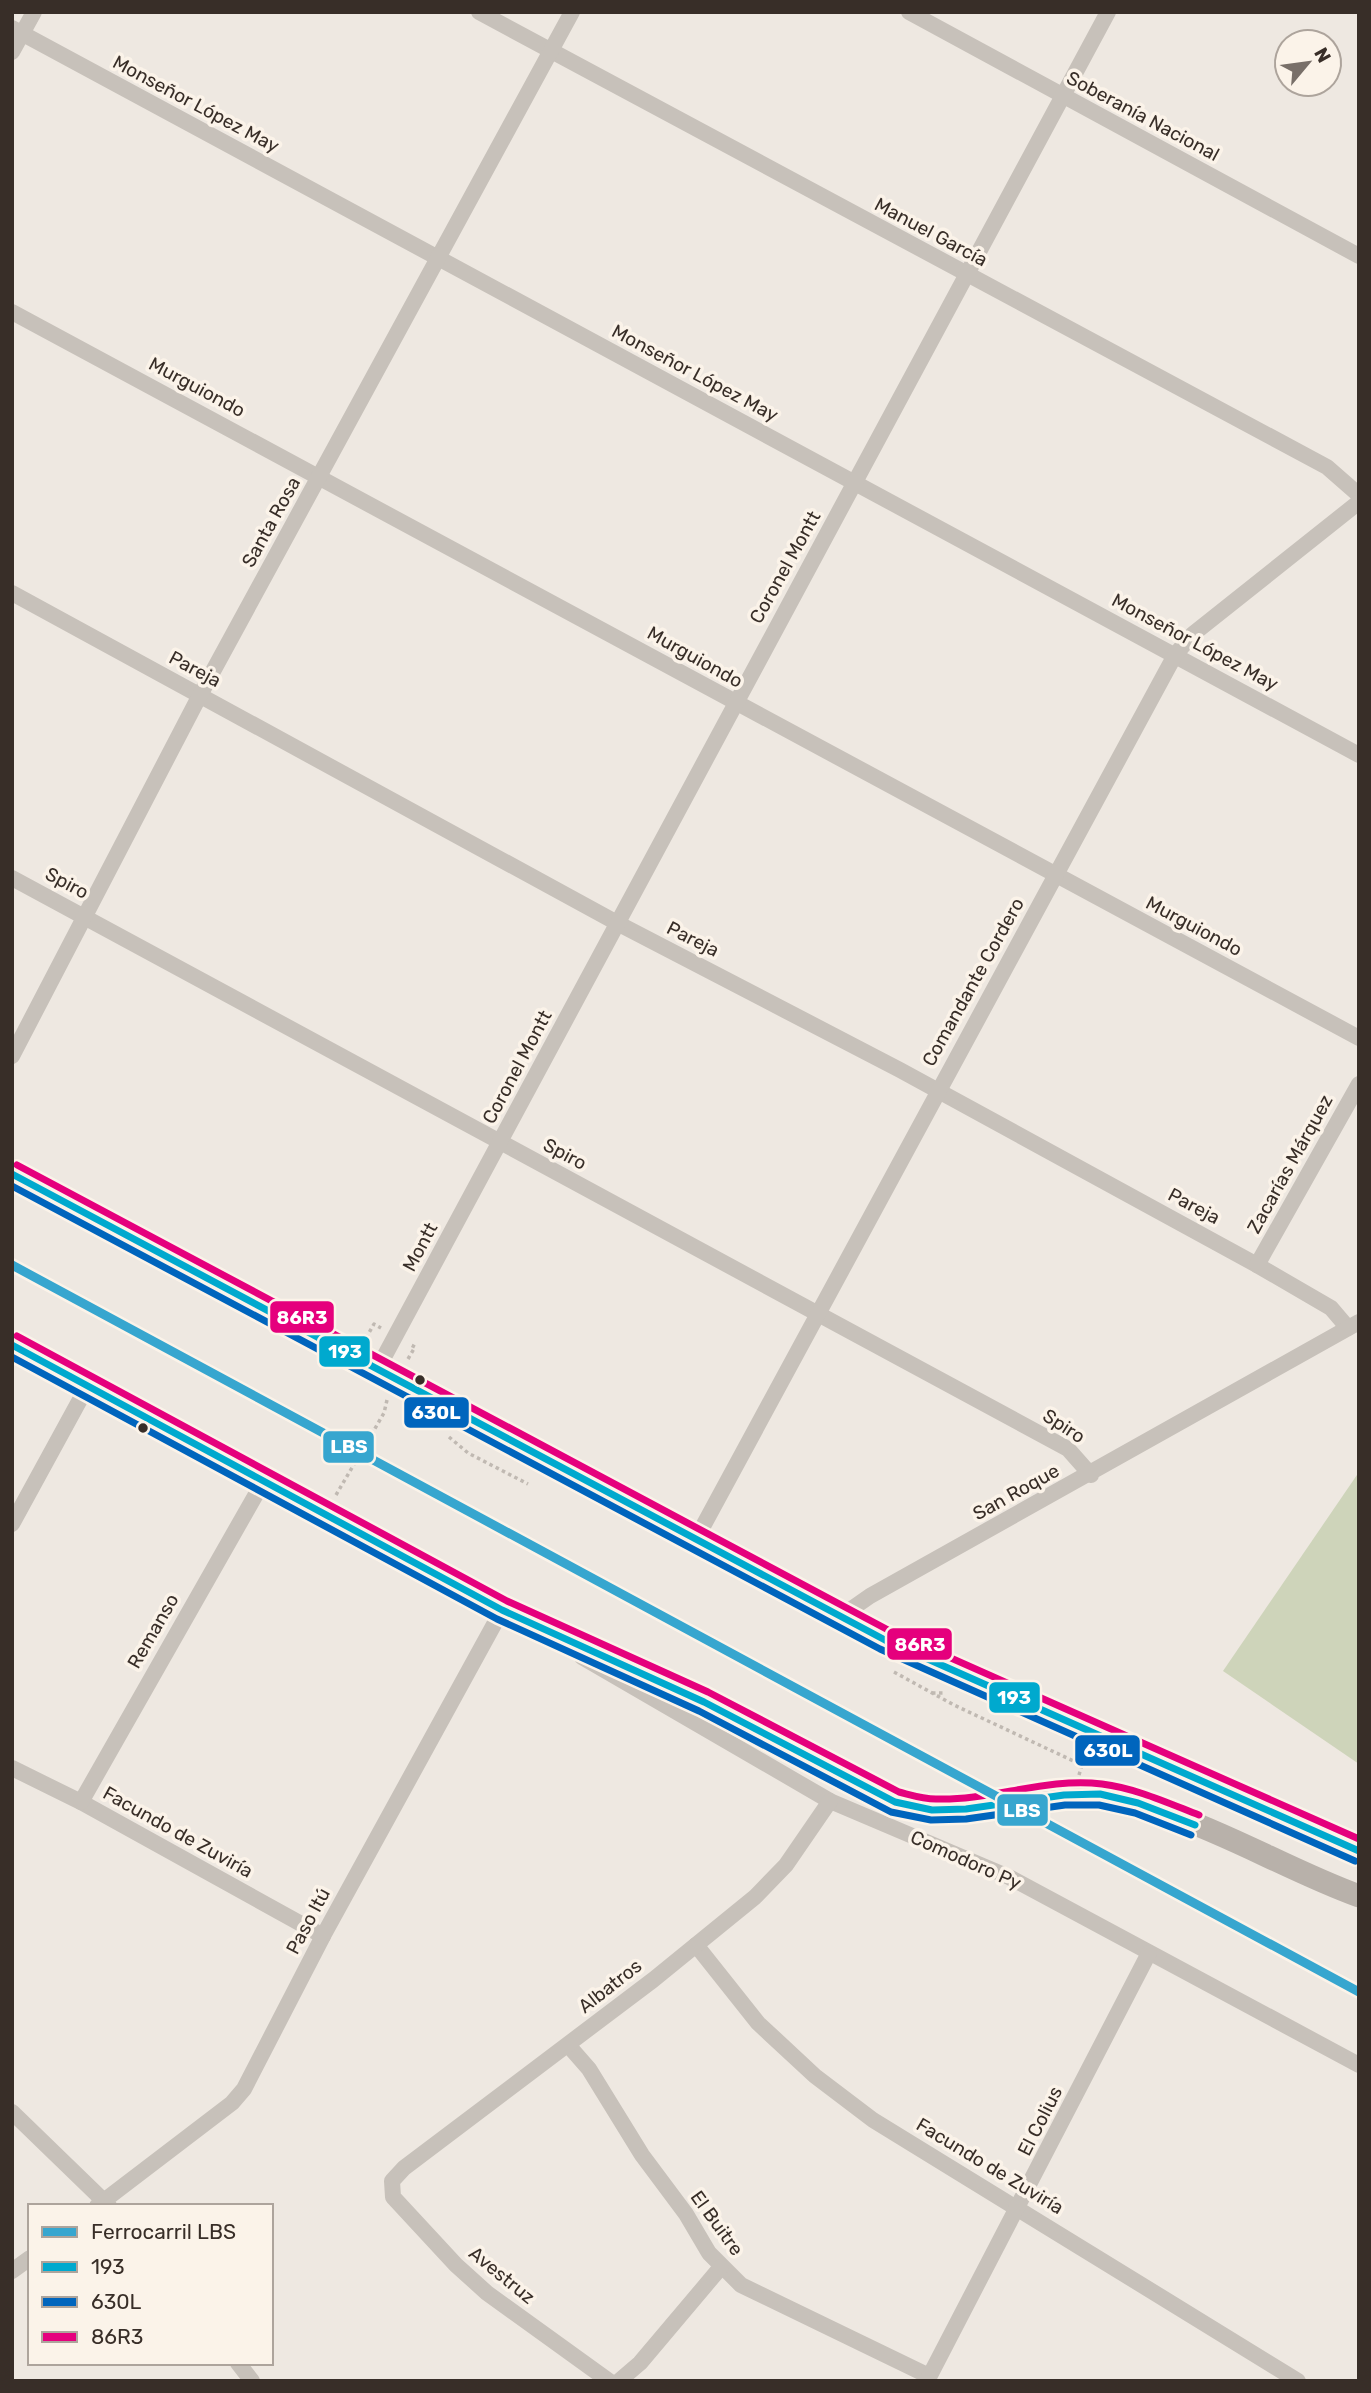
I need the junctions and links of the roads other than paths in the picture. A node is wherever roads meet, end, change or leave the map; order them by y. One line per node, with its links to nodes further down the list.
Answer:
1 (34, 12): 6 (street)
2 (479, 12): 7 (street, Manuel García)
3 (572, 12): 7 (street, Santa Rosa)
4 (909, 12): 9 (street, Soberanía Nacional)
5 (1108, 12): 9 (street, Coronel Montt)
6 (17, 31): 8 (street); 11 (street, Monseñor López May)
7 (550, 51): 11 (street, Santa Rosa); 12 (street, Manuel García)
8 (12, 52)
9 (1062, 97): 10 (street, Soberanía Nacional); 12 (street, Coronel Montt)
10 (1359, 256)
11 (437, 258): 14 (street, Santa Rosa); 15 (street, Monseñor López May)
12 (968, 275): 15 (street, Coronel Montt); 16 (street, Manuel García)
13 (12, 312): 14 (street, Murguiondo)
14 (320, 477): 20 (street, Santa Rosa); 21 (street, Murguiondo)
15 (855, 483): 19 (street, Monseñor López May); 21 (street, Coronel Montt)
16 (1359, 495)
17 (1359, 502): 19 (street, Comandante Cordero)
18 (12, 593): 20 (street, Pareja)
19 (1175, 655): 22 (street, Monseñor López May); 23 (street, Comandante Cordero)
20 (200, 695): 25 (street, Santa Rosa); 26 (street, Pareja)
21 (735, 702): 23 (street, Murguiondo); 26 (street, Coronel Montt)
22 (1359, 754)
23 (1055, 876): 27 (street, Murguiondo); 30 (street, Comandante Cordero)
24 (12, 878): 25 (street, Spiro)
25 (85, 917): 28 (street, Santa Rosa); 31 (street, Spiro)
26 (619, 924): 30 (street, Pareja); 31 (street, Coronel Montt)
27 (1359, 1038)
28 (12, 1056)
29 (1359, 1084): 33 (street, Zacarías Márquez)
30 (937, 1091): 33 (street, Pareja); 34 (street, Comandante Cordero)
31 (500, 1143): 34 (street, Spiro); 37 (street, Montt)
32 (12, 1174): 37 (main road)
33 (1257, 1265): 35 (street, Pareja)
34 (817, 1313): 39 (street, Spiro); 42 (street, Comandante Cordero)
35 (1353, 1325): 39 (street, San Roque)
36 (12, 1345): 38 (main road, Comodoro Py)
37 (376, 1369): 42 (main road)
38 (88, 1385): 40 (main road, Comodoro Py); 41 (street)
39 (1091, 1475): 44 (street, San Roque)
40 (263, 1482): 43 (main road, Comodoro Py); 48 (street, Remanso)
41 (12, 1524)
42 (695, 1541): 44 (main road)
43 (502, 1610): 47 (street, Comodoro Py); 49 (main road, Comodoro Py); 54 (street, Paso Itú)
44 (840, 1617): 51 (main road)
45 (12, 1768): 48 (street, Facundo de Zuviría)
46 (1066, 1785): 53 (main road)
47 (830, 1801): 55 (street, Albatros); 56 (street, Comodoro Py)
48 (81, 1802): 54 (street, Facundo de Zuviría)
49 (966, 1809)
50 (1359, 1834): 51 (main road)
51 (1326, 1837): 52 (main road)
52 (1359, 1851)
53 (1359, 1896)
54 (323, 1936): 61 (street, Paso Itú)
55 (696, 1945): 57 (street, Albatros); 62 (street, Facundo de Zuviría)
56 (1149, 1954): 58 (street, Comodoro Py); 62 (street, El Colius)
57 (568, 2045): 60 (street, Albatros); 64 (street, El Buitre)
58 (1359, 2065)
59 (12, 2112): 61 (street)
60 (392, 2181): 69 (street, Avestruz)
61 (103, 2204)
62 (1019, 2208): 67 (street, El Colius); 71 (street, Facundo de Zuviría)
63 (28, 2259): 65 (street)
64 (721, 2267): 67 (street, El Buitre); 70 (street)
65 (12, 2271)
66 (240, 2365): 68 (street)
67 (928, 2378)
68 (252, 2381)
69 (609, 2381)
70 (619, 2381)
71 (1298, 2381)

